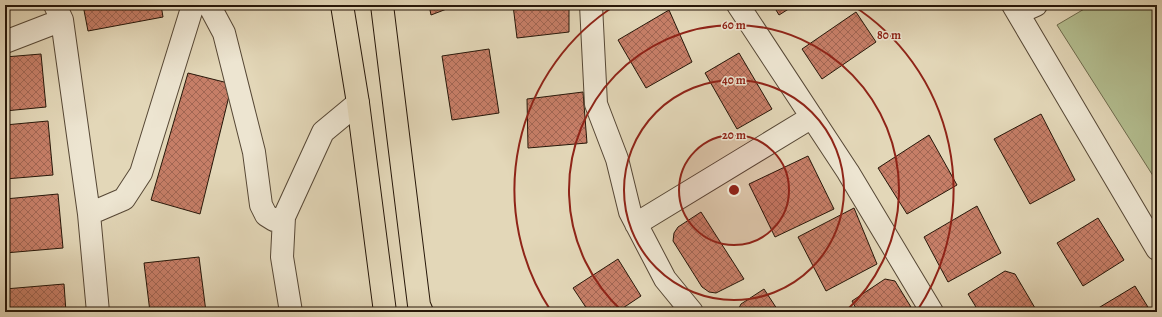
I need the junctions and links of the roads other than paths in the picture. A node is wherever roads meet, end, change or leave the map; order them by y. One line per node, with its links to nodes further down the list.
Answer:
1 (193, 5): 12 (street)
2 (209, 5): 13 (street)
3 (342, 5): 10 (main road)
4 (382, 5): 19 (main road)
5 (738, 5): 11 (street)
6 (595, 7): 14 (street)
7 (1022, 8): 15 (street)
8 (58, 12): 9 (street); 12 (street)
9 (5, 42)
10 (358, 103): 13 (street); 18 (main road)
11 (812, 117): 14 (street); 21 (street)
12 (89, 214): 16 (street)
13 (284, 217): 17 (street)
14 (636, 224): 20 (street)
15 (1157, 249)
16 (98, 312)
17 (290, 312)
18 (385, 312)
19 (422, 312)
20 (692, 312)
21 (932, 312)

